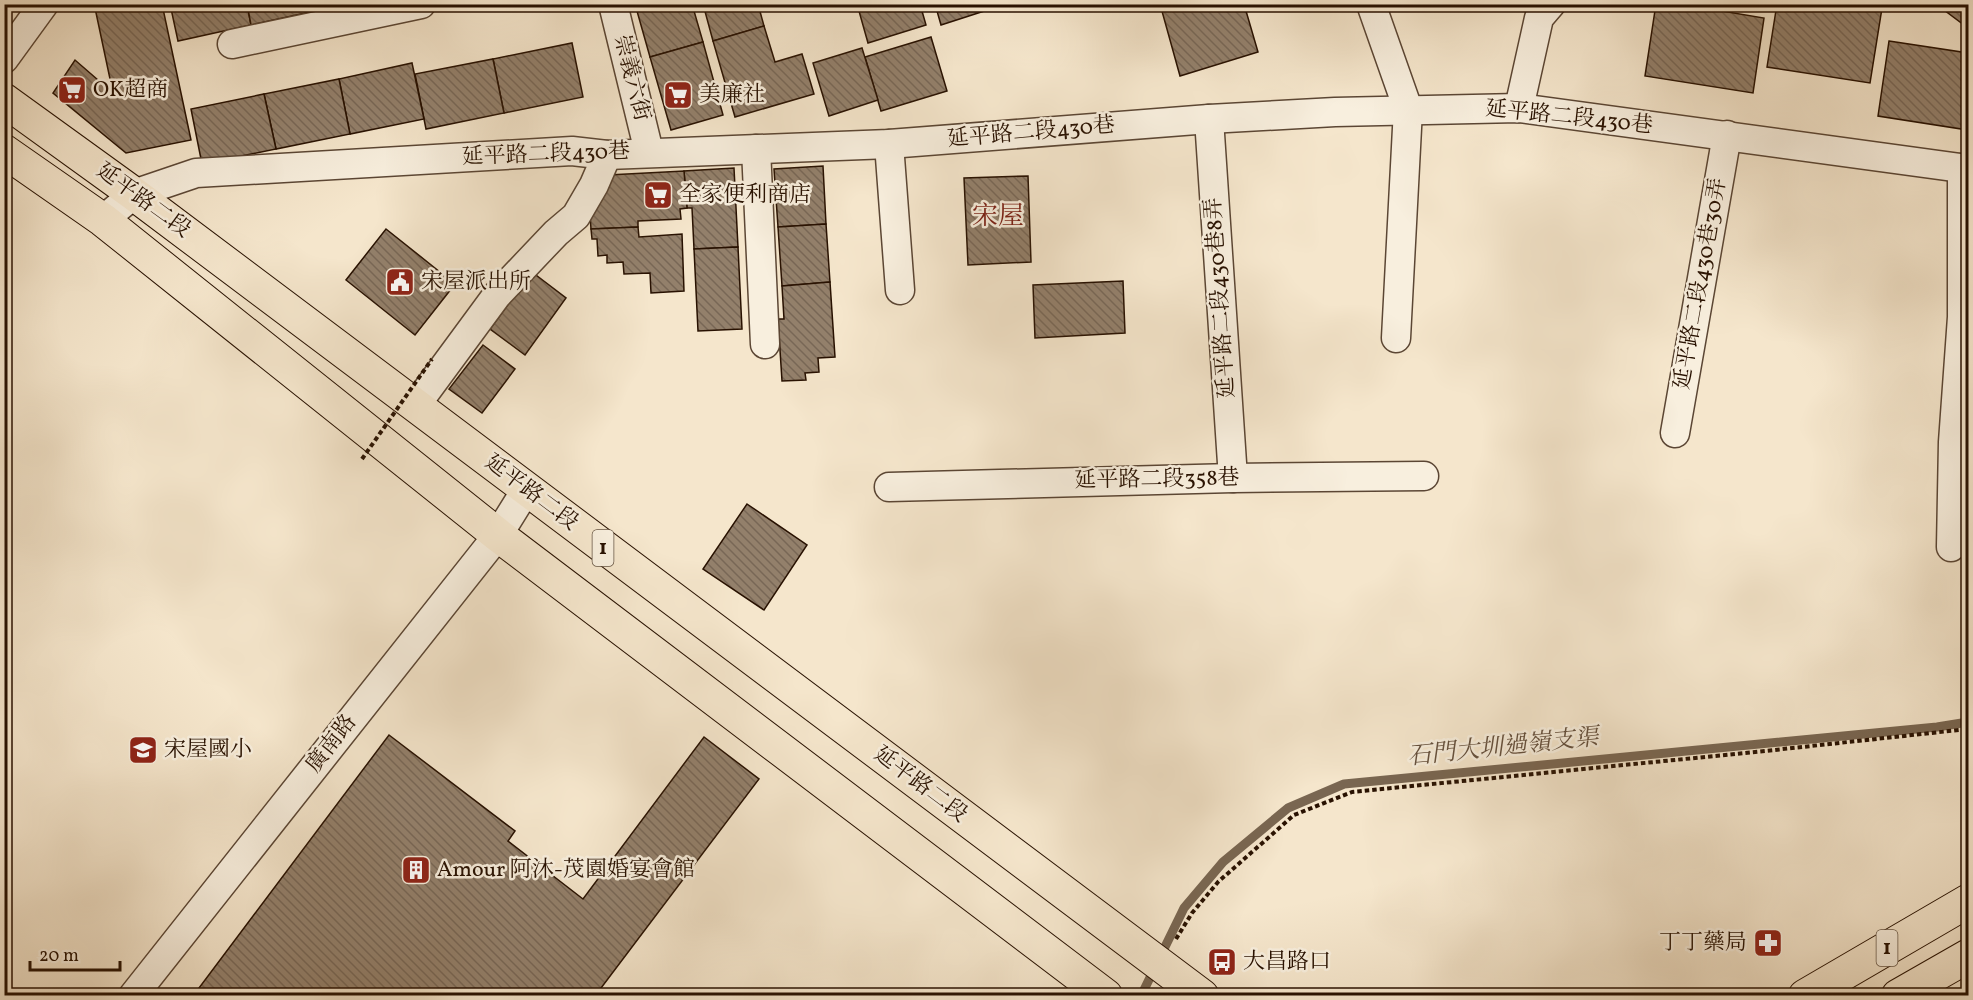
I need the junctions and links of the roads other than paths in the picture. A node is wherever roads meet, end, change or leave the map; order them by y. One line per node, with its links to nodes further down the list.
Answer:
1 (44, 4): 7 (street)
2 (421, 4): 6 (street)
3 (613, 4): 16 (street, 崇義六街)
4 (1371, 4): 10 (street)
5 (1551, 4): 9 (street)
6 (232, 44)
7 (4, 59)
8 (4, 100): 19 (main road, 延平路二段 / 1)
9 (1518, 108): 10 (street, 延平路二段430巷); 12 (street, 延平路二段430巷)
10 (1408, 109): 11 (street, 延平路二段430巷); 22 (street)
11 (1209, 119): 13 (street, 延平路二段430巷); 27 (street, 延平路二段430巷8弄)
12 (1727, 135): 18 (street, 延平路二段430巷); 25 (street, 延平路二段430巷30弄)
13 (890, 144): 14 (street, 延平路二段430巷); 21 (street)
14 (756, 149): 16 (street, 延平路二段430巷); 23 (street)
15 (4, 151): 20 (main road, 延平路二段 / 1)
16 (649, 152): 17 (street, 延平路二段430巷)
17 (607, 155): 19 (street, 延平路二段430巷); 24 (street)
18 (1965, 169): 31 (street)
19 (134, 194): 20 (street, 延平路二段430巷); 24 (main road, 延平路二段 / 1)
20 (103, 220): 30 (main road, 延平路二段 / 1)
21 (900, 290)
22 (1396, 338)
23 (765, 344)
24 (416, 405): 29 (main road, 延平路二段 / 1)
25 (1675, 433)
26 (1424, 476): 27 (street, 延平路二段358巷)
27 (1233, 478): 28 (street, 延平路二段358巷)
28 (890, 487)
29 (526, 490): 30 (street, 廣南路); 34 (main road, 延平路二段 / 1)
30 (498, 535): 35 (street, 廣南路); 36 (main road, 延平路二段 / 1)
31 (1951, 547)
32 (1968, 901): 37 (main road, 1)
33 (1968, 956): 38 (main road, 1)
34 (1177, 984)
35 (133, 996)
36 (1106, 996)
37 (1805, 996)
38 (1898, 996)

